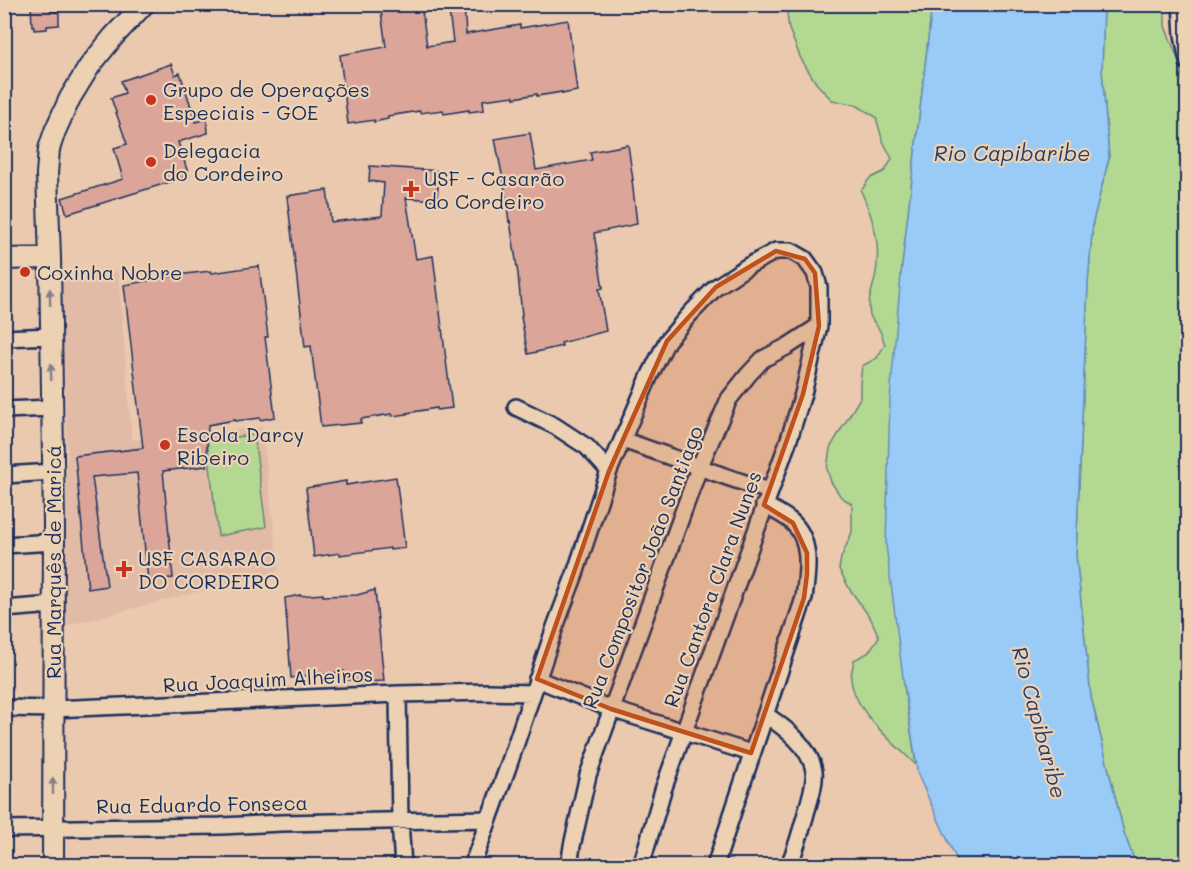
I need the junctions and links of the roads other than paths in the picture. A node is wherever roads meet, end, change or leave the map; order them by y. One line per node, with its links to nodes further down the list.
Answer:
1 (144, 4): 5 (main road, Rua Marquês de Maricá)
2 (1181, 4): 3 (street)
3 (1188, 62)
4 (4, 258): 5 (main road)
5 (50, 258): 7 (main road, Rua Marquês de Maricá, one-way to 5)
6 (819, 326): 12 (street, Rua Cantora Clara Nunes); 13 (street, Rua Compositor João Santiago); 17 (street, Rua Cantora Clara Nunes)
7 (51, 336): 8 (street); 10 (main road, Rua Marquês de Maricá, one-way to 7)
8 (4, 338)
9 (516, 407): 14 (street)
10 (52, 408): 11 (street); 15 (main road, Rua Marquês de Maricá)
11 (4, 410)
12 (623, 440): 13 (street); 14 (street, Rua Cantora Clara Nunes)
13 (699, 468): 17 (street); 26 (street, Rua Compositor João Santiago)
14 (609, 471): 22 (street, Rua Cantora Clara Nunes)
15 (53, 472): 16 (street); 18 (main road, Rua Marquês de Maricá)
16 (4, 475)
17 (766, 498): 27 (street); 28 (street, Rua Cantora Clara Nunes)
18 (54, 542): 19 (street); 20 (main road, Rua Marquês de Maricá)
19 (4, 545)
20 (54, 605): 21 (street); 25 (main road, Rua Marquês de Maricá)
21 (4, 609)
22 (535, 686): 23 (street, Rua Joaquim Alheiros); 26 (street); 30 (street, Rua Cantora Clara Nunes)
23 (398, 694): 25 (street, Rua Joaquim Alheiros); 31 (street)
24 (4, 708): 25 (street, Rua Joaquim Alheiros)
25 (53, 709): 32 (main road, Rua Marquês de Maricá, one-way to 25)
26 (610, 709): 28 (street); 37 (street, Rua Compositor João Santiago)
27 (766, 715): 29 (street); 40 (street)
28 (684, 732): 29 (street); 38 (street, Rua Cantora Clara Nunes)
29 (752, 753): 39 (street)
30 (489, 819): 31 (street, Rua Eduardo Fonseca); 36 (street, Rua Cantora Clara Nunes)
31 (400, 821): 32 (street, Rua Eduardo Fonseca); 35 (street)
32 (53, 828): 33 (street, Rua Eduardo Fonseca); 34 (main road, Rua Marquês de Maricá)
33 (4, 829)
34 (53, 866)
35 (403, 866)
36 (472, 866)
37 (569, 866)
38 (641, 866)
39 (715, 866)
40 (788, 866)

